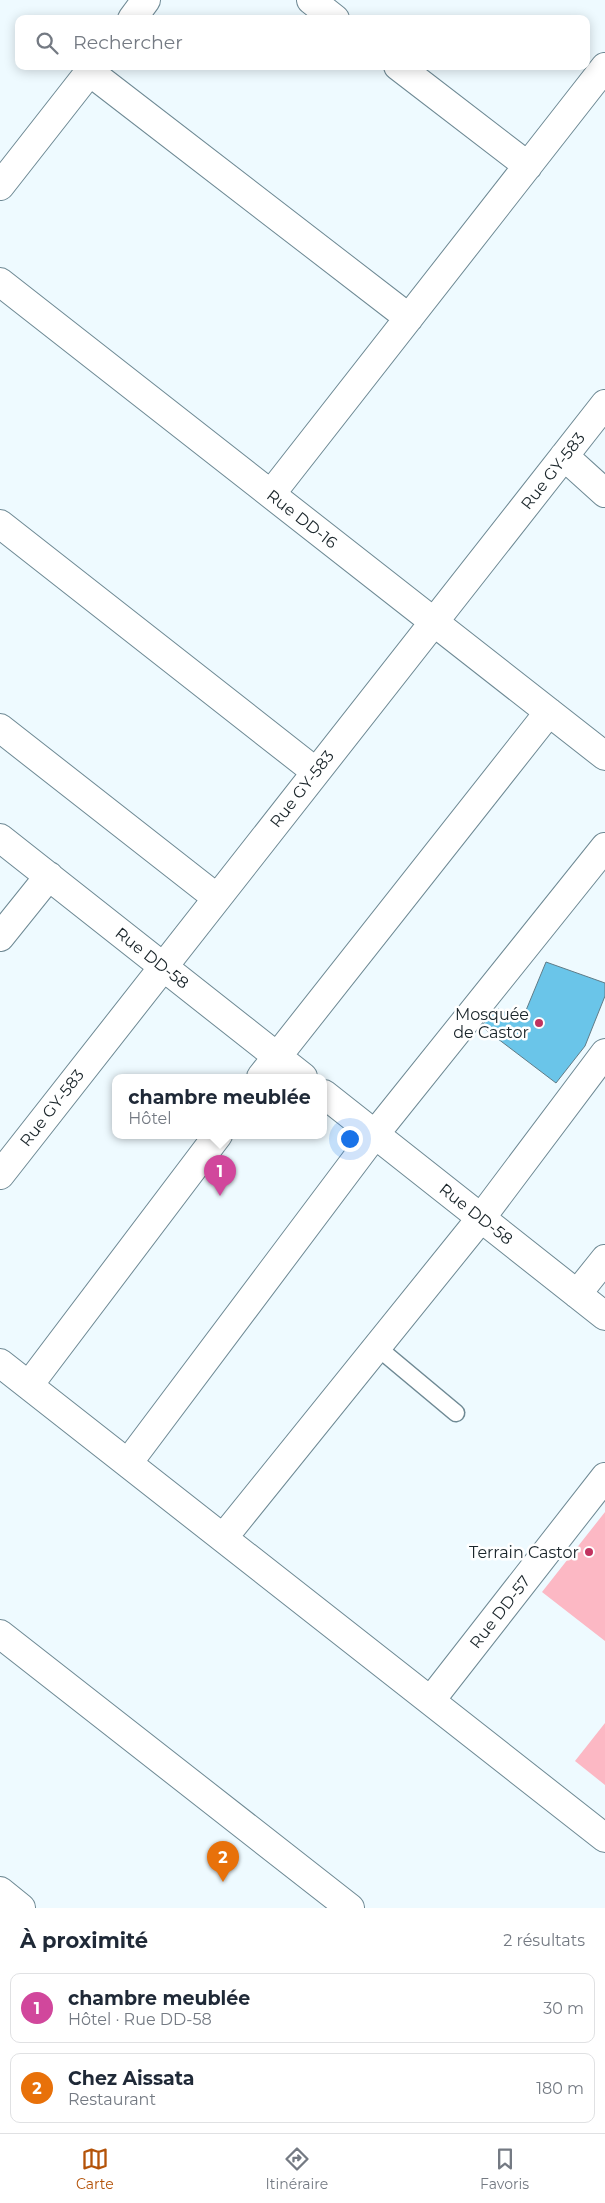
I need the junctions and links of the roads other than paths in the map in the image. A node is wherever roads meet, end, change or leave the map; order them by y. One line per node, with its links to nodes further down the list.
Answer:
1 (146, 0): 3 (street)
2 (310, 0): 4 (street)
3 (135, 15)
4 (330, 15)
5 (605, 67): 9 (street)
6 (91, 70): 10 (street)
7 (93, 70): 12 (street)
8 (403, 70): 9 (street)
9 (528, 166): 12 (street)
10 (0, 186)
11 (0, 282): 16 (street, Rue DD-16)
12 (409, 318): 16 (street)
13 (605, 404): 14 (street, Rue GY-583)
14 (564, 456): 15 (street); 18 (street, Rue GY-583)
15 (605, 493)
16 (271, 494): 18 (street, Rue DD-16)
17 (0, 524): 22 (street)
18 (434, 622): 19 (street, Rue DD-16); 22 (street, Rue GY-583)
19 (549, 712): 21 (street, Rue DD-16); 30 (street)
20 (0, 728): 26 (street)
21 (605, 756)
22 (316, 772): 26 (street, Rue GY-583)
23 (0, 838): 25 (street, Rue DD-58)
24 (605, 847): 33 (street)
25 (48, 876): 27 (street); 28 (street, Rue DD-58)
26 (216, 898): 28 (street, Rue GY-583)
27 (0, 937)
28 (163, 966): 30 (street, Rue DD-58); 35 (street, Rue GY-583)
29 (605, 1053): 36 (street)
30 (269, 1067): 31 (street, Rue DD-58)
31 (293, 1074)
32 (327, 1096): 33 (street, Rue DD-58)
33 (375, 1134): 36 (street, Rue DD-58); 44 (street)
34 (215, 1139): 42 (street)
35 (0, 1175)
36 (481, 1218): 38 (street, Rue DD-58); 40 (street)
37 (605, 1258): 38 (street)
38 (578, 1294): 39 (street, Rue DD-58)
39 (605, 1316)
40 (377, 1347): 43 (lane); 46 (street)
41 (0, 1363): 42 (street)
42 (29, 1385): 44 (street)
43 (456, 1413)
44 (128, 1463): 46 (street)
45 (605, 1477): 48 (street, Rue DD-57)
46 (224, 1538): 48 (street)
47 (0, 1634): 52 (street)
48 (431, 1700): 49 (street)
49 (605, 1838)
50 (0, 1891): 51 (street)
51 (21, 1908)
52 (350, 1908)

